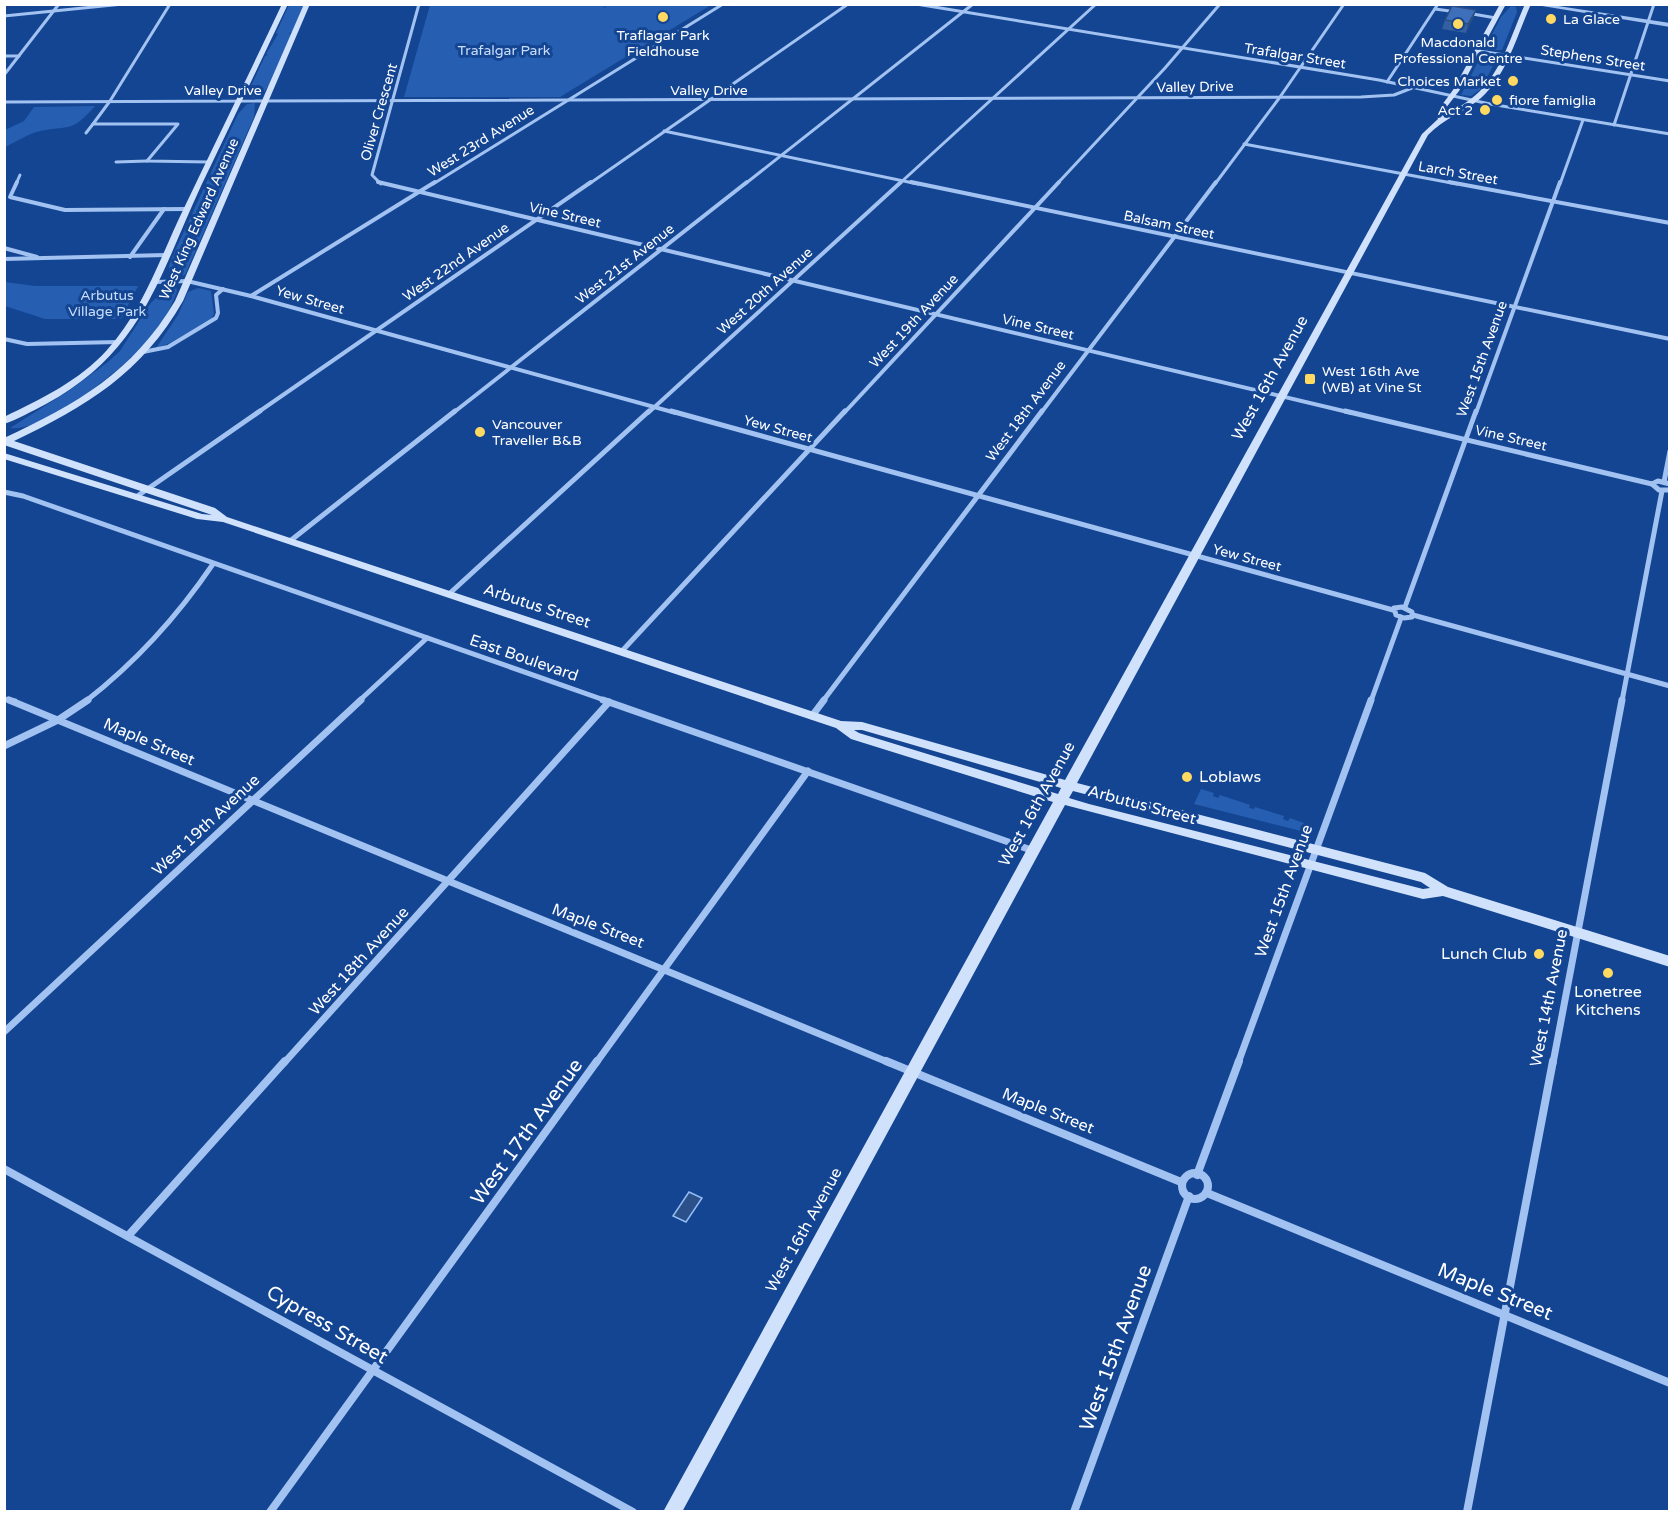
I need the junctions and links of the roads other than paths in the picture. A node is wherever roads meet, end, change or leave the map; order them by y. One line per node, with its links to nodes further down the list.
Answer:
1 (59, 4): 19 (street)
2 (123, 4): 19 (street)
3 (170, 4): 43 (street)
4 (285, 4): 44 (main road, West King Edward Avenue)
5 (307, 4): 45 (main road, West King Edward Avenue)
6 (419, 4): 46 (street, Oliver Crescent)
7 (723, 4): 40 (street, West 23rd Avenue)
8 (848, 4): 41 (street, West 22nd Avenue)
9 (916, 4): 18 (street, Trafalgar Street)
10 (973, 4): 18 (street, West 21st Avenue)
11 (1096, 4): 24 (street, West 20th Avenue)
12 (1220, 4): 25 (street, West 19th Avenue)
13 (1344, 4): 30 (street, West 18th Avenue)
14 (1503, 4): 21 (main road, West 16th Avenue)
15 (1530, 4): 22 (street); 27 (main road, West 16th Avenue)
16 (1654, 4): 22 (street)
17 (1436, 7): 21 (street); 34 (street)
18 (963, 12): 24 (street, Trafalgar Street); 42 (street, West 21st Avenue)
19 (52, 13): 20 (street); 29 (street)
20 (4, 16)
21 (1496, 18): 26 (main road, West 16th Avenue)
22 (1648, 21): 23 (street); 32 (street)
23 (1670, 25)
24 (1070, 30): 25 (street, Trafalgar Street); 39 (street, West 20th Avenue)
25 (1183, 48): 30 (street, Trafalgar Street); 38 (street, West 19th Avenue)
26 (1479, 51): 27 (street, Stephens Street); 36 (main road, West 16th Avenue)
27 (1504, 55): 32 (street, Stephens Street); 47 (main road, West 16th Avenue)
28 (4, 56): 29 (street)
29 (19, 56): 31 (street)
30 (1301, 68): 34 (street, Trafalgar Street); 37 (street, West 18th Avenue)
31 (4, 75)
32 (1631, 75): 33 (street, Stephens Street); 52 (street)
33 (1670, 81)
34 (1387, 82): 35 (street, Trafalgar Street)
35 (1412, 88): 36 (street, Trafalgar Street); 37 (street, Valley Drive)
36 (1452, 96): 47 (street, Trafalgar Street); 49 (main road, West 16th Avenue)
37 (1280, 97): 38 (street, Valley Drive); 56 (street, West 18th Avenue)
38 (1136, 98): 39 (street, Valley Drive); 66 (street, West 19th Avenue)
39 (995, 99): 42 (street, Valley Drive); 63 (street, West 20th Avenue)
40 (568, 100): 41 (street, Valley Drive); 46 (street, Valley Drive); 64 (street, West 23rd Avenue)
41 (709, 100): 42 (street, Valley Drive); 53 (street, West 22nd Avenue)
42 (852, 100): 57 (street, West 21st Avenue)
43 (110, 101): 44 (street, Valley Drive); 48 (street, Valley Drive); 51 (street)
44 (240, 101): 45 (street, Valley Drive); 60 (main road, West King Edward Avenue)
45 (266, 101): 46 (street, Valley Drive); 79 (main road, West King Edward Avenue)
46 (393, 101): 64 (street, Oliver Crescent)
47 (1473, 101): 49 (main road, West 16th Avenue); 50 (street, Trafalgar Street)
48 (4, 102)
49 (1441, 119): 61 (main road, West 16th Avenue)
50 (1583, 120): 52 (street, Trafalgar Street); 65 (street, West 15th Avenue)
51 (93, 124): 54 (street); 58 (street)
52 (1614, 125): 55 (street, Trafalgar Street)
53 (664, 131): 57 (street, Balsam Street); 69 (street, West 22nd Avenue)
54 (86, 133)
55 (1670, 134)
56 (1244, 144): 61 (street, Larch Street); 71 (street, West 18th Avenue)
57 (781, 156): 63 (street, Balsam Street); 73 (street, West 21st Avenue)
58 (147, 161): 59 (street); 60 (street)
59 (116, 162)
60 (209, 162): 68 (main road, West King Edward Avenue)
61 (1404, 174): 65 (street, Larch Street); 78 (main road, West 16th Avenue)
62 (20, 175): 67 (street)
63 (904, 181): 66 (street, Balsam Street); 80 (street, West 20th Avenue)
64 (417, 193): 69 (street, Vine Street); 83 (street, West 23rd Avenue)
65 (1554, 202): 70 (street, Larch Street); 84 (street, West 15th Avenue)
66 (1035, 208): 71 (street, Balsam Street); 85 (street, West 19th Avenue)
67 (164, 209): 68 (street); 75 (street)
68 (187, 209): 74 (main road, West King Edward Avenue)
69 (535, 220): 73 (street, Vine Street); 86 (street, West 22nd Avenue)
70 (1670, 223)
71 (1173, 237): 78 (street, Balsam Street); 90 (street, West 18th Avenue)
72 (4, 248): 77 (street)
73 (660, 250): 80 (street, Vine Street); 92 (street, West 21st Avenue)
74 (166, 255): 75 (street); 81 (main road, West King Edward Avenue)
75 (130, 257): 77 (street)
76 (4, 259): 77 (street)
77 (46, 259)
78 (1350, 273): 84 (street, Balsam Street); 93 (main road, West 16th Avenue)
79 (187, 281): 81 (street, Yew Street); 82 (street, Yew Street); 91 (main road, West King Edward Avenue)
80 (793, 281): 85 (street, Vine Street); 94 (street, West 20th Avenue)
81 (156, 282): 89 (main road, West King Edward Avenue)
82 (223, 289): 83 (street, Yew Street); 91 (street)
83 (251, 296): 86 (street, Yew Street)
84 (1515, 307): 88 (street, Balsam Street); 96 (street, West 15th Avenue)
85 (936, 315): 90 (street, Vine Street); 98 (street, West 19th Avenue)
86 (375, 331): 92 (street, Yew Street); 103 (street, West 22nd Avenue)
87 (4, 339): 89 (street)
88 (1670, 339)
89 (118, 342): 95 (main road, West King Edward Avenue)
90 (1087, 351): 93 (street, Vine Street); 106 (street, West 18th Avenue)
91 (143, 352): 97 (main road, West King Edward Avenue)
92 (510, 368): 94 (street, Yew Street); 109 (street, West 21st Avenue)
93 (1282, 397): 96 (street, Vine Street); 110 (main road, West 16th Avenue)
94 (654, 408): 98 (street, Yew Street); 112 (street, West 20th Avenue)
95 (4, 420)
96 (1466, 440): 102 (street, Vine Street); 113 (street, West 15th Avenue)
97 (5, 442): 103 (main road, Arbutus Street)
98 (810, 450): 106 (street, Yew Street); 118 (street, West 19th Avenue)
99 (1670, 451): 101 (street)
100 (4, 456): 107 (main road, Arbutus Street)
101 (1667, 483): 102 (street)
102 (1652, 484): 104 (street)
103 (148, 489): 107 (street, West 22nd Avenue); 108 (main road, Arbutus Street)
104 (1666, 491): 119 (street, West 14th Avenue)
105 (4, 492): 111 (street, East Boulevard)
106 (978, 496): 110 (street, Yew Street); 123 (street, West 18th Avenue)
107 (136, 497): 108 (main road, Arbutus Street)
108 (224, 519): 109 (main road, Arbutus Street)
109 (290, 541): 112 (main road, Arbutus Street)
110 (1196, 556): 114 (street, Yew Street); 128 (main road, West 16th Avenue)
111 (213, 564): 117 (street, East Boulevard); 124 (street)
112 (448, 594): 118 (main road, Arbutus Street)
113 (1405, 607): 114 (street); 115 (street)
114 (1393, 610): 116 (street)
115 (1413, 615): 116 (street); 119 (street)
116 (1401, 618): 131 (street, West 15th Avenue)
117 (427, 638): 122 (street, East Boulevard); 129 (street, West 19th Avenue)
118 (622, 651): 123 (main road, Arbutus Street)
119 (1626, 674): 120 (street); 136 (street, West 14th Avenue)
120 (1670, 686)
121 (4, 699): 124 (street, Maple Street)
122 (609, 702): 127 (street, East Boulevard); 134 (street, West 18th Avenue)
123 (812, 716): 125 (main road, Arbutus Street)
124 (59, 719): 126 (street); 129 (street, Maple Street)
125 (840, 725): 128 (main road, Arbutus Street); 130 (main road, Arbutus Street)
126 (4, 746)
127 (808, 771): 132 (street, East Boulevard); 138 (street, West 17th Avenue)
128 (1070, 786): 130 (main road, West 16th Avenue); 131 (main road, Arbutus Street)
129 (251, 801): 134 (street, Maple Street); 139 (street, West 19th Avenue)
130 (1062, 801): 132 (main road, West 16th Avenue); 133 (main road, Arbutus Street)
131 (1316, 849): 133 (street, West 15th Avenue); 135 (main road, Arbutus Street)
132 (1034, 851): 140 (main road, West 16th Avenue)
133 (1309, 865): 135 (main road, Arbutus Street); 142 (street, West 15th Avenue)
134 (448, 881): 138 (street, Maple Street); 146 (street, West 18th Avenue)
135 (1443, 891): 136 (main road, Arbutus Street)
136 (1576, 932): 137 (main road, Arbutus Street); 147 (street, West 14th Avenue)
137 (1670, 962)
138 (666, 969): 140 (street, Maple Street); 148 (street, West 17th Avenue)
139 (4, 1032)
140 (913, 1072): 143 (street, Maple Street); 150 (main road, West 16th Avenue)
141 (4, 1169): 146 (street, Cypress Street)
142 (1197, 1175): 143 (street); 144 (street)
143 (1181, 1182): 145 (street)
144 (1207, 1193): 145 (street); 147 (street, Maple Street)
145 (1189, 1196): 153 (street, West 15th Avenue)
146 (128, 1236): 148 (street, Cypress Street)
147 (1504, 1313): 149 (street, Maple Street); 154 (street, West 14th Avenue)
148 (373, 1372): 151 (street, West 17th Avenue); 152 (street, Cypress Street)
149 (1670, 1383)
150 (674, 1511)
151 (270, 1512)
152 (633, 1512)
153 (1074, 1512)
154 (1467, 1512)

